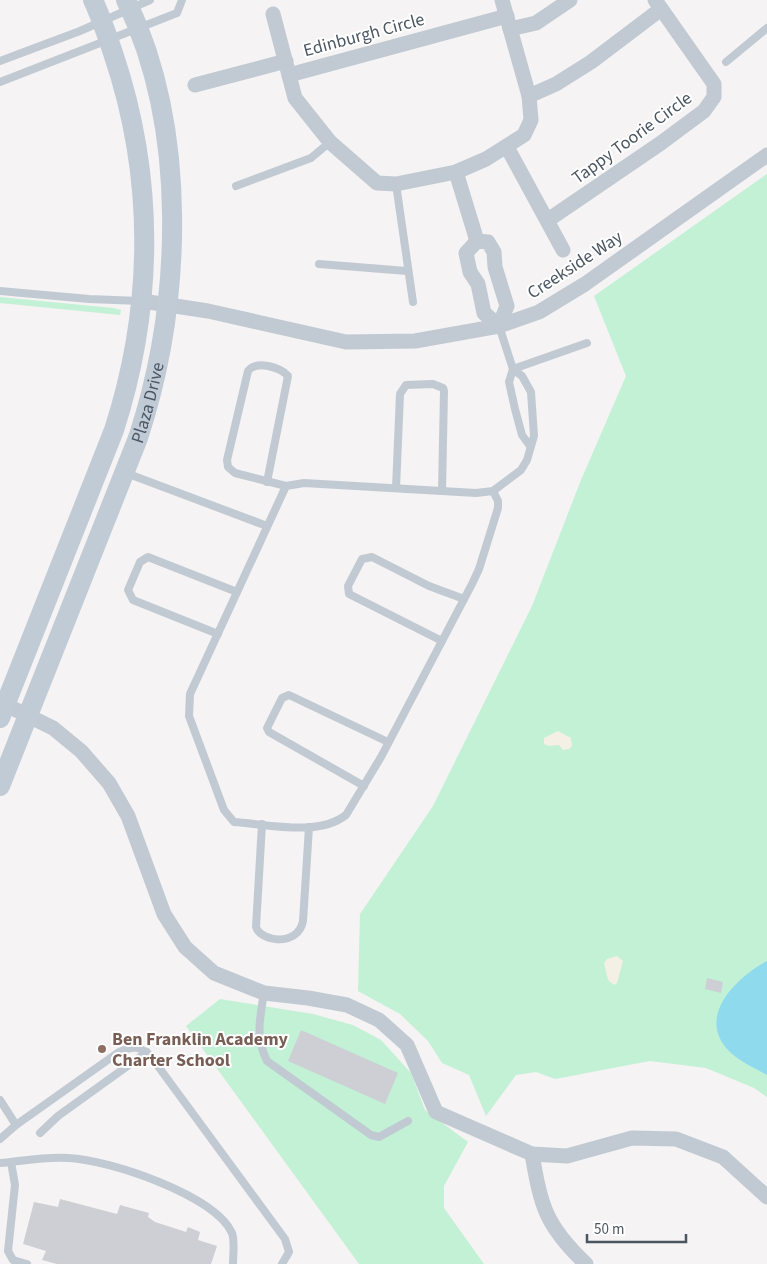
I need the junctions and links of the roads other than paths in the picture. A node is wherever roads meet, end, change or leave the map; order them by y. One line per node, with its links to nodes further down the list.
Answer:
1 (93, 0): 12 (street, Plaza Drive)
2 (150, 0): 6 (lane)
3 (183, 0): 10 (lane)
4 (502, 0): 9 (street, Edinburgh Circle)
5 (570, 0): 9 (street)
6 (128, 4): 10 (street, Plaza Drive); 12 (lane)
7 (658, 4): 18 (street); 25 (street, Tappy Toorie Circle)
8 (273, 14): 15 (street, Edinburgh Circle)
9 (508, 23): 15 (street, Edinburgh Circle); 18 (street, Edinburgh Circle)
10 (139, 28): 12 (lane); 33 (street, Plaza Drive)
11 (767, 28): 14 (lane)
12 (105, 30): 13 (lane); 16 (lane); 31 (street, Plaza Drive)
13 (0, 61)
14 (726, 62)
15 (288, 68): 17 (street); 19 (street, Edinburgh Circle)
16 (0, 82)
17 (195, 85)
18 (529, 96): 20 (street, Edinburgh Circle)
19 (330, 142): 23 (street, Edinburgh Circle); 24 (lane)
20 (508, 147): 22 (street, Edinburgh Circle); 25 (street)
21 (767, 155): 34 (street, Creekside Way)
22 (456, 172): 23 (street, Edinburgh Circle); 26 (street)
23 (396, 184): 29 (lane)
24 (236, 186)
25 (548, 220): 27 (street)
26 (477, 241): 34 (street); 34 (street)
27 (563, 250)
28 (319, 264): 29 (lane)
29 (407, 271): 32 (lane)
30 (0, 291): 31 (lane)
31 (142, 301): 33 (street, Creekside Way); 51 (street, Plaza Drive)
32 (413, 302)
33 (168, 304): 34 (street, Creekside Way); 40 (street, Plaza Drive)
34 (500, 326): 36 (lane)
35 (587, 343): 36 (lane)
36 (513, 369): 37 (lane); 38 (lane)
37 (533, 408): 38 (lane); 39 (lane)
38 (516, 413): 39 (lane)
39 (530, 446): 45 (lane)
40 (126, 473): 46 (lane); 52 (street, Plaza Drive)
41 (267, 482): 41 (lane); 42 (lane)
42 (286, 486): 43 (lane); 46 (lane)
43 (396, 488): 44 (lane); 44 (lane)
44 (442, 491): 45 (lane)
45 (493, 491): 48 (lane)
46 (267, 526): 47 (lane)
47 (237, 592): 49 (lane); 49 (lane)
48 (464, 599): 50 (lane); 50 (lane)
49 (218, 634): 56 (lane)
50 (442, 641): 53 (lane)
51 (4, 703): 52 (street)
52 (29, 714): 54 (street, Plaza Drive); 58 (street)
53 (388, 742): 55 (lane); 55 (lane)
54 (0, 786)
55 (364, 786): 57 (lane)
56 (262, 824): 57 (lane); 57 (lane)
57 (309, 827)
58 (264, 993): 61 (lane); 65 (street)
59 (147, 1052): 62 (lane); 63 (lane); 71 (lane)
60 (0, 1100): 62 (lane)
61 (408, 1121)
62 (16, 1125): 64 (lane)
63 (40, 1133)
64 (0, 1140)
65 (532, 1154): 68 (street); 72 (street)
66 (13, 1162): 67 (lane); 69 (lane); 70 (lane)
67 (0, 1163)
68 (767, 1197)
69 (27, 1264)
70 (233, 1264)
71 (282, 1264)
72 (586, 1264)

